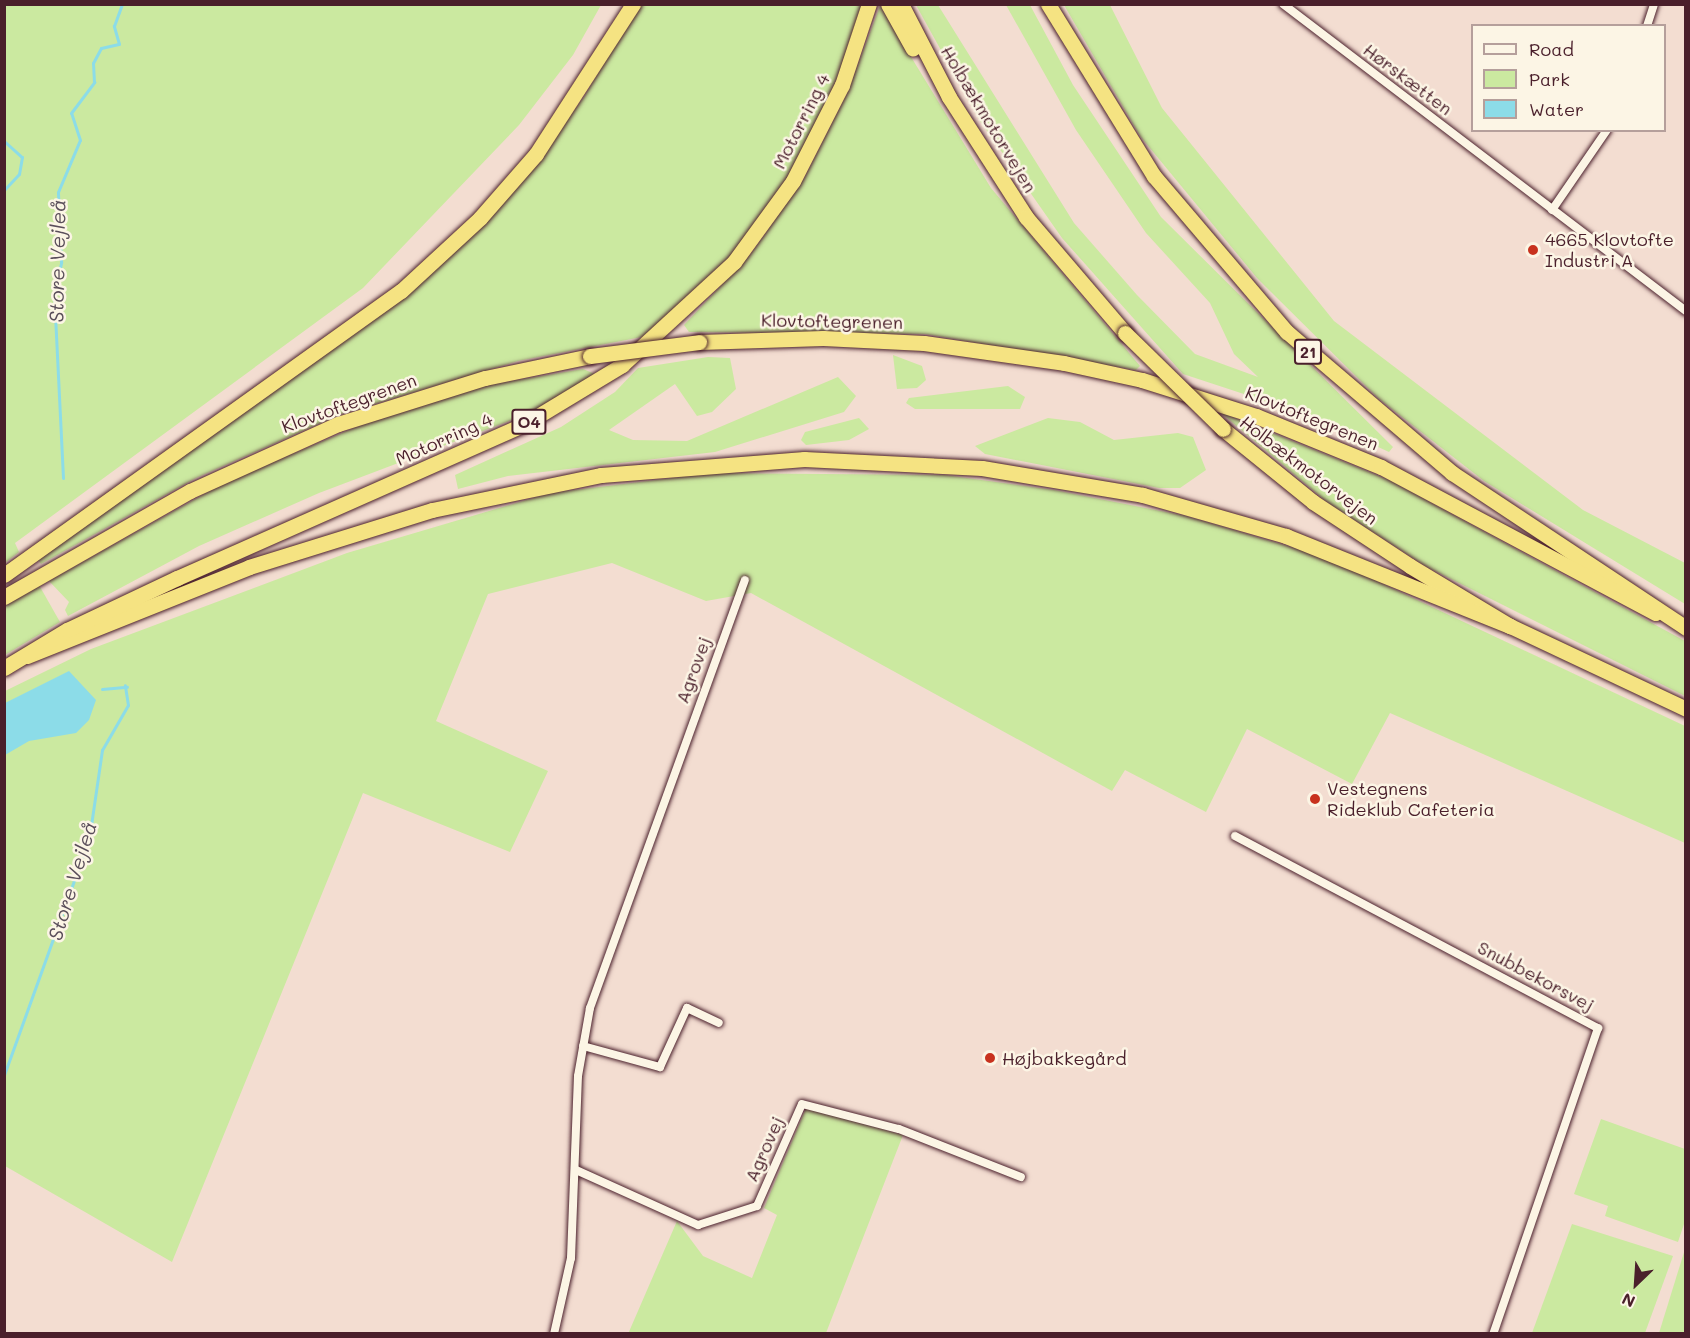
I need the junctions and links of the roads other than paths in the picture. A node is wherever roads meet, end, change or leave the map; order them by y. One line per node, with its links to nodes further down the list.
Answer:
1 (633, 4): 11 (highway)
2 (869, 4): 17 (highway, Motorring 4 / O4)
3 (1048, 4): 14 (highway, 21)
4 (1283, 4): 9 (street, Hørskætten)
5 (1654, 4): 7 (street)
6 (896, 9): 15 (highway, Holbækmotorvejen, bridge)
7 (1648, 24)
8 (1606, 132): 9 (street)
9 (1552, 210): 10 (street, Hørskætten)
10 (1686, 311)
11 (4, 575)
12 (745, 580): 22 (street, Agrovej)
13 (4, 597): 14 (highway, Klovtoftegrenen, bridge)
14 (1656, 613): 16 (highway, 21)
15 (1510, 627): 17 (highway); 19 (highway, Holbækmotorvejen)
16 (1686, 628)
17 (27, 656): 18 (highway, Motorring 4 / O4)
18 (4, 668)
19 (1686, 709)
20 (1235, 836): 26 (street, Snubbekorsvej)
21 (720, 1023): 22 (street)
22 (583, 1046): 23 (street, Agrovej)
23 (576, 1170): 24 (street, Agrovej); 25 (street, Agrovej)
24 (1021, 1177)
25 (554, 1334)
26 (1493, 1334)

